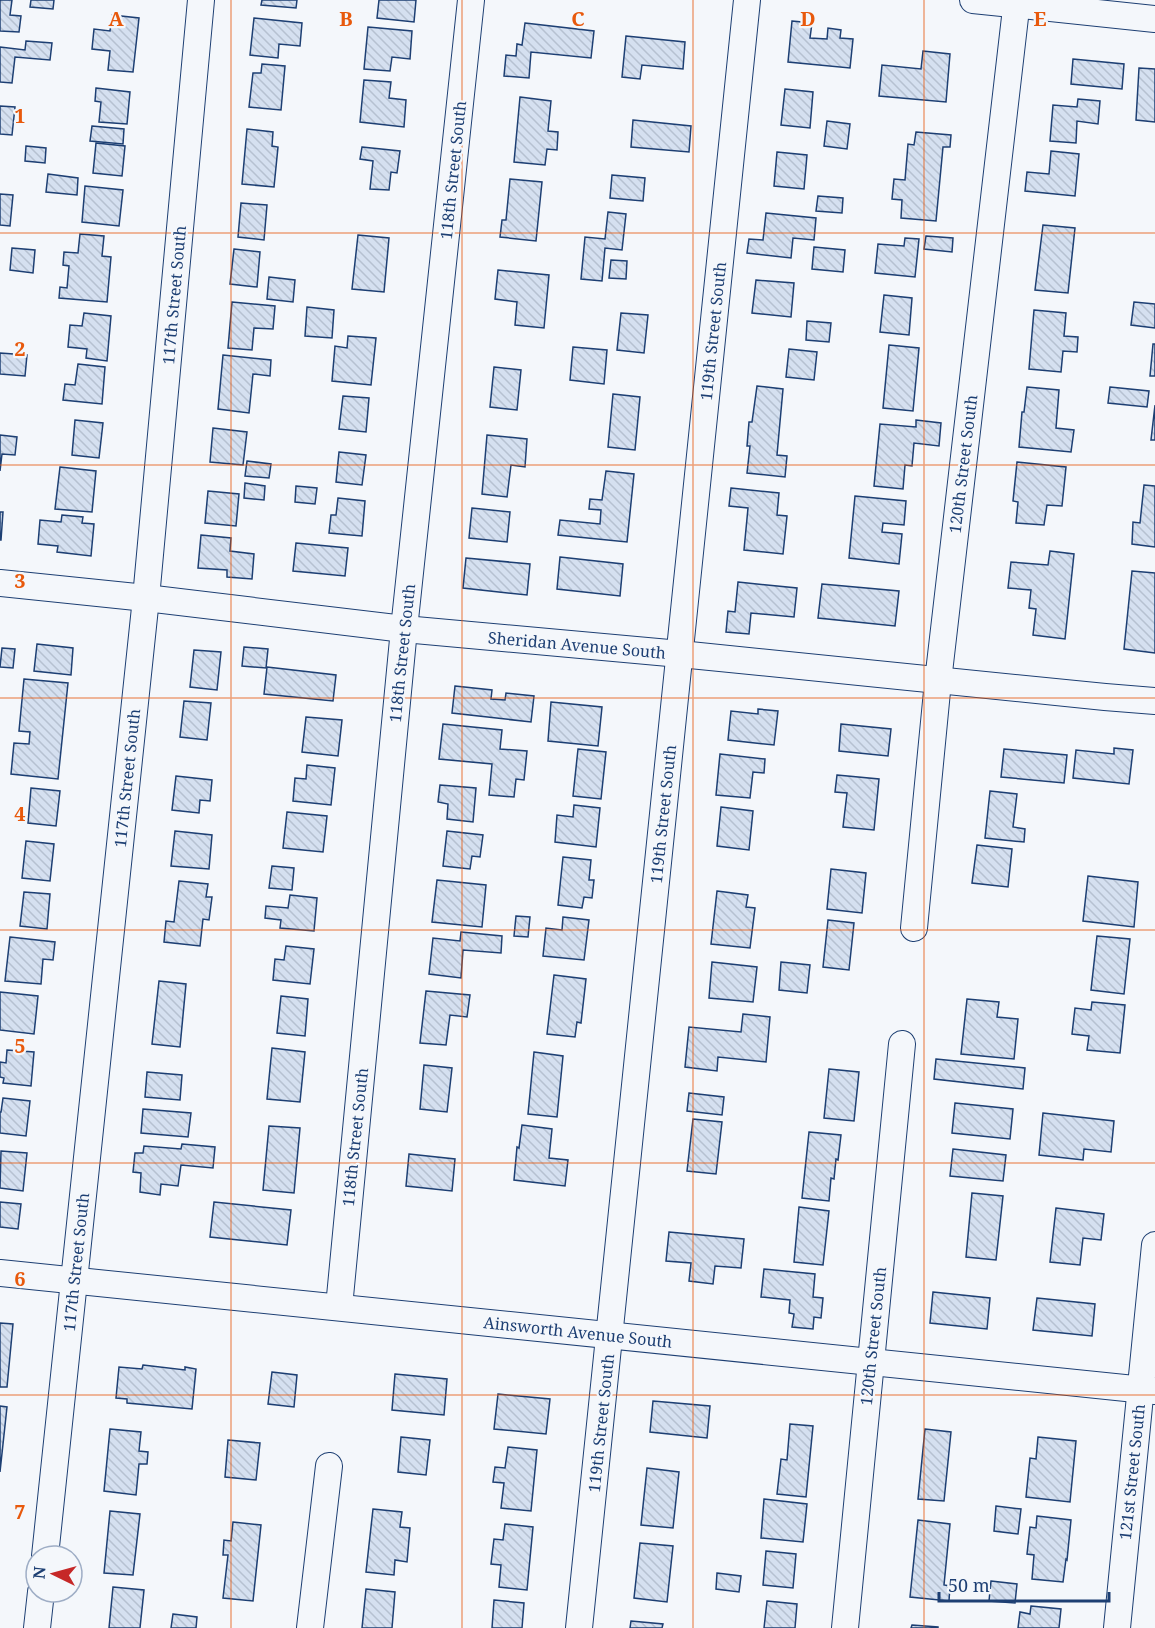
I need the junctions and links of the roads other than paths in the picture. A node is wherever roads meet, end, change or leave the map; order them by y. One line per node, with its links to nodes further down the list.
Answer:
1 (201, 0): 8 (street, 117th Street South)
2 (471, 0): 9 (street, 118th Street South)
3 (747, 0): 10 (street, 119th Street South)
4 (973, 0): 5 (street)
5 (1017, 2): 6 (street); 11 (street, 120th Street South)
6 (1155, 19)
7 (0, 583): 8 (street, Sheridan Avenue South)
8 (146, 598): 9 (street, Sheridan Avenue South); 17 (street, 117th Street South)
9 (404, 629): 10 (street, Sheridan Avenue South); 18 (street, 118th Street South)
10 (680, 654): 11 (street, Sheridan Avenue South); 19 (street, 119th Street South)
11 (938, 681): 12 (street, Sheridan Avenue South); 13 (street, 120th Street South)
12 (1155, 700)
13 (914, 928)
14 (902, 1044): 20 (street, 120th Street South)
15 (1155, 1245): 21 (street, 121st Street South)
16 (0, 1273): 17 (street, Ainsworth Avenue South)
17 (75, 1280): 18 (street, Ainsworth Avenue South); 23 (street, 117th Street South)
18 (339, 1307): 19 (street, Ainsworth Avenue South)
19 (610, 1335): 20 (street, Ainsworth Avenue South); 27 (street, 119th Street South)
20 (871, 1362): 21 (street, Ainsworth Avenue South); 28 (street, 120th Street South)
21 (1148, 1390): 29 (street, 121st Street South)
22 (329, 1466): 26 (street)
23 (46, 1544)
24 (40, 1604): 25 (street)
25 (37, 1628)
26 (310, 1628)
27 (579, 1628)
28 (845, 1628)
29 (1117, 1628)

